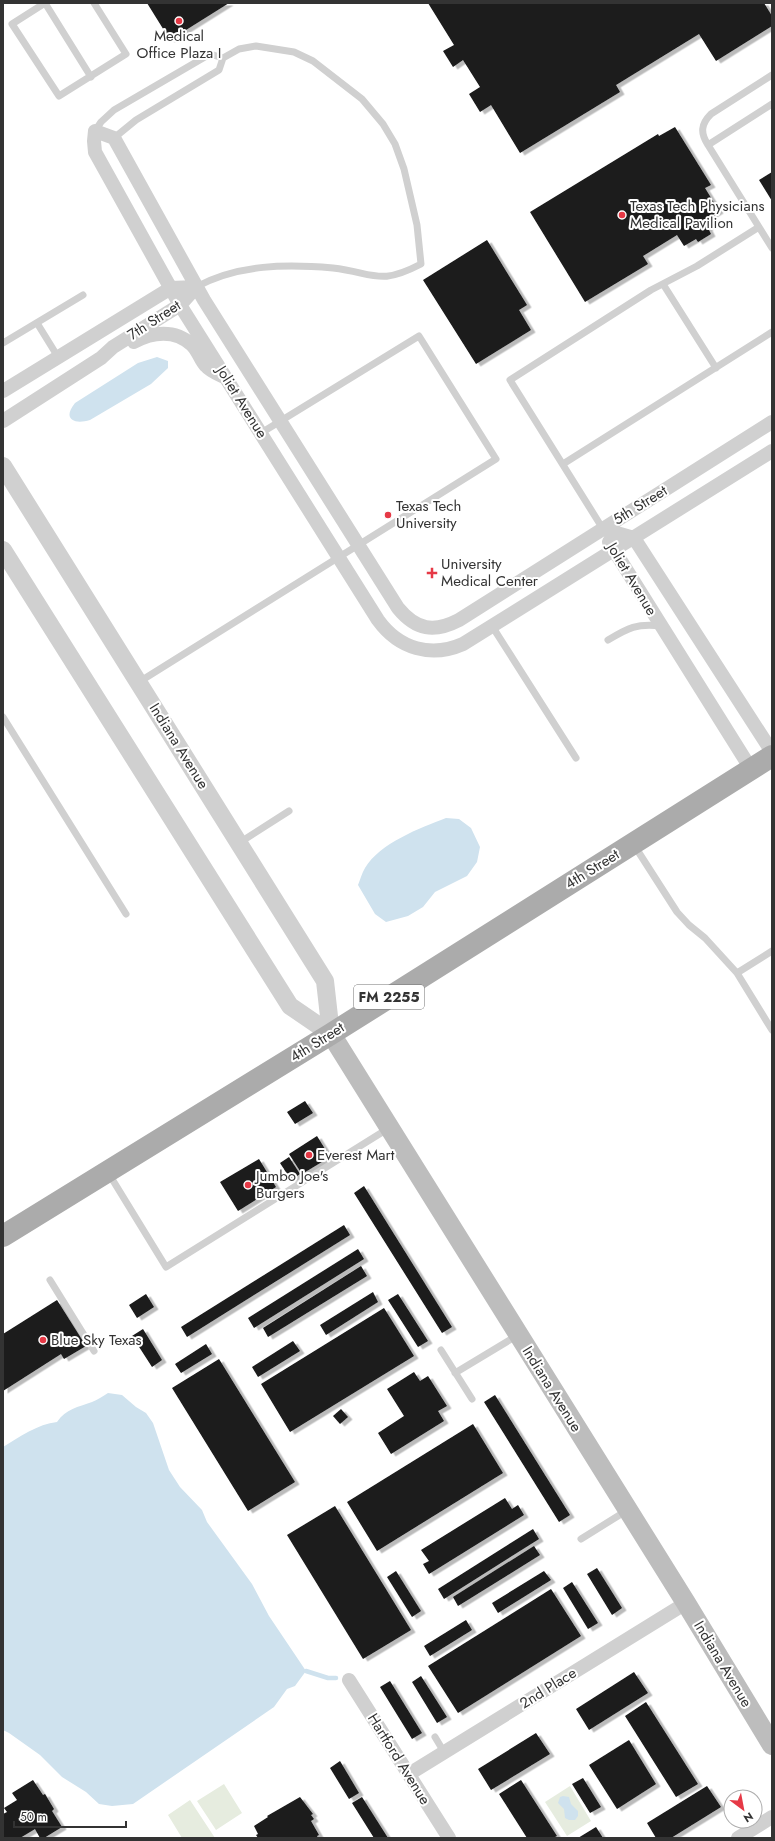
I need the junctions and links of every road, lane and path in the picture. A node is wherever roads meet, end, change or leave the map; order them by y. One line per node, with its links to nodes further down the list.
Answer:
1 (45, 3): 5 (lane); 5 (lane)
2 (94, 3): 5 (lane)
3 (223, 58): 7 (lane); 8 (lane); 13 (lane)
4 (772, 75): 9 (lane)
5 (91, 77)
6 (772, 104): 9 (lane)
7 (95, 131): 8 (street); 14 (street, Joliet Avenue)
8 (114, 138): 13 (street, Joliet Avenue)
9 (708, 145): 10 (lane)
10 (759, 227): 11 (lane); 12 (lane)
11 (772, 248)
12 (663, 284): 22 (lane); 30 (lane)
13 (196, 287): 14 (street, 7th Street); 16 (street, 7th Street); 26 (street, Joliet Avenue)
14 (171, 288): 16 (street, Joliet Avenue); 20 (street, 7th Street)
15 (83, 295): 17 (lane)
16 (180, 305): 21 (street, 7th Street); 23 (street, Joliet Avenue)
17 (37, 323): 19 (lane); 20 (lane)
18 (772, 332): 22 (lane)
19 (3, 343)
20 (58, 357): 24 (street, 7th Street)
21 (101, 358): 23 (street); 25 (street, 7th Street)
22 (716, 368): 30 (lane)
23 (226, 379): 28 (street, Joliet Avenue)
24 (3, 391)
25 (3, 421)
26 (281, 421): 28 (lane); 34 (street, Joliet Avenue); 34 (lane)
27 (772, 422): 32 (street, 5th Street)
28 (261, 433): 37 (street, Joliet Avenue)
29 (772, 451): 33 (street, 5th Street)
30 (563, 464): 32 (lane)
31 (3, 466): 43 (street, Indiana Avenue)
32 (603, 529): 33 (street, Joliet Avenue); 36 (street, Joliet Avenue); 40 (street, 5th Street)
33 (634, 538): 36 (street, 5th Street); 45 (street, Joliet Avenue)
34 (358, 545): 37 (lane); 40 (street, Joliet Avenue)
35 (3, 550): 56 (street, Indiana Avenue)
36 (613, 550): 38 (street, 5th Street); 39 (street, Joliet Avenue)
37 (339, 557): 42 (street, Joliet Avenue); 43 (lane)
38 (492, 626): 42 (street, 5th Street); 47 (lane)
39 (661, 626): 41 (lane); 48 (street, Joliet Avenue)
40 (423, 627)
41 (608, 640)
42 (422, 650)
43 (139, 682): 50 (street, Indiana Avenue)
44 (3, 718): 52 (lane)
45 (772, 752)
46 (772, 756): 48 (main road, 4th Street / FM 2255)
47 (576, 758)
48 (751, 769): 51 (main road, 4th Street / FM 2255)
49 (289, 811): 50 (lane)
50 (240, 843): 56 (street, Indiana Avenue)
51 (633, 843): 54 (lane); 56 (main road, 4th Street / FM 2255)
52 (126, 914)
53 (772, 951): 54 (lane)
54 (737, 973): 55 (lane)
55 (772, 1030)
56 (331, 1034): 57 (main road, Indiana Avenue); 58 (main road, 4th Street / FM 2255)
57 (389, 1128): 58 (lane); 61 (main road, Indiana Avenue)
58 (108, 1173): 59 (main road, 4th Street / FM 2255)
59 (3, 1236)
60 (50, 1280): 63 (lane)
61 (518, 1335): 64 (lane); 66 (main road, Indiana Avenue)
62 (441, 1350): 64 (lane)
63 (94, 1351)
64 (456, 1373): 65 (lane)
65 (472, 1399)
66 (628, 1510): 67 (lane); 68 (main road, Indiana Avenue)
67 (581, 1539)
68 (686, 1603): 71 (main road, Indiana Avenue); 72 (street, 2nd Place)
69 (349, 1680): 73 (street, Hartford Avenue)
70 (435, 1737): 72 (lane)
71 (772, 1745)
72 (444, 1752): 73 (street, 2nd Place)
73 (409, 1774): 75 (street, Hartford Avenue)
74 (772, 1816): 76 (street)
75 (449, 1838)
76 (738, 1838)

